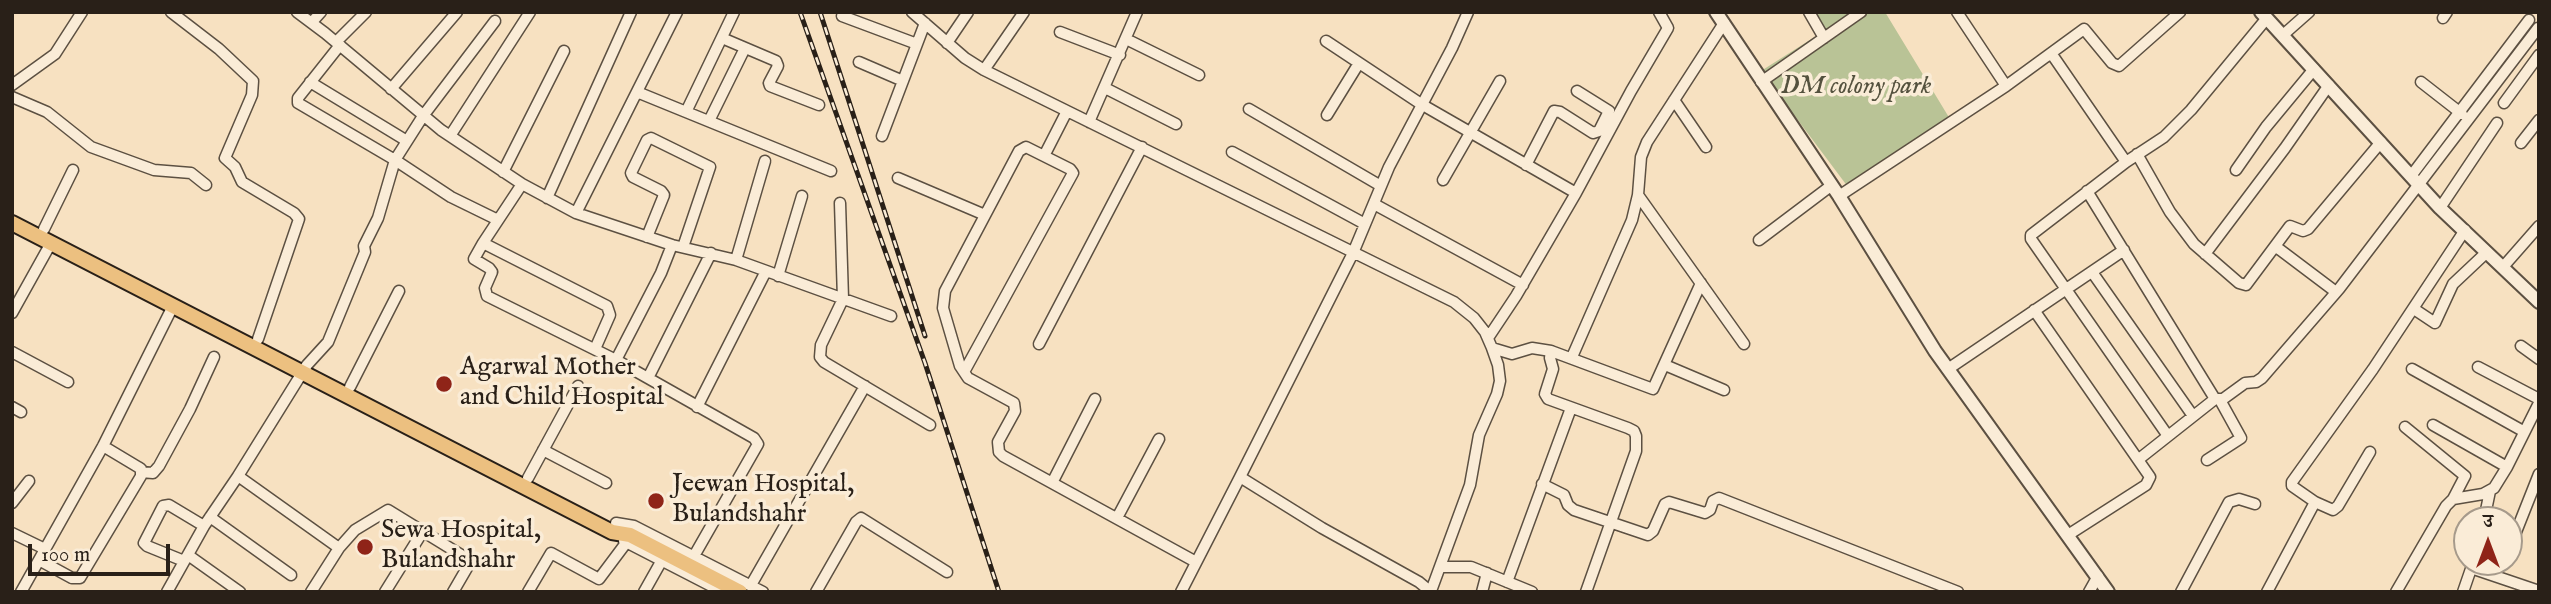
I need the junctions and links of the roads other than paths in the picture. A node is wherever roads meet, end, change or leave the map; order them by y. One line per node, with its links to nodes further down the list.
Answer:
1 (82, 12): 55 (street)
2 (171, 12): 150 (street)
3 (297, 12): 28 (street)
4 (321, 12): 28 (street)
5 (366, 12): 37 (street)
6 (457, 12): 59 (street)
7 (530, 12): 79 (street)
8 (631, 12): 108 (street)
9 (677, 12): 61 (street)
10 (734, 12): 33 (street)
11 (912, 12): 29 (street)
12 (968, 12): 38 (street)
13 (1024, 12): 48 (street)
14 (1137, 12): 35 (street)
15 (1468, 12): 65 (street)
16 (1658, 12): 105 (street)
17 (1810, 12): 34 (street)
18 (1861, 12): 34 (street)
19 (1957, 12): 57 (street)
20 (2309, 12): 32 (street)
21 (2518, 12): 27 (street)
22 (2177, 13): 42 (street)
23 (2264, 15): 32 (street); 87 (street)
24 (842, 16): 39 (street)
25 (1720, 18): 53 (street); 63 (street)
26 (495, 20): 72 (street)
27 (2529, 20): 30 (street); 71 (street)
28 (312, 22): 37 (street)
29 (925, 23): 38 (street); 39 (street)
30 (2538, 28): 71 (street)
31 (1060, 32): 43 (street)
32 (2283, 35): 47 (street)
33 (722, 38): 40 (street); 69 (street)
34 (1824, 38): 53 (street)
35 (1126, 39): 43 (street); 49 (street)
36 (1326, 41): 46 (street)
37 (338, 43): 52 (street); 59 (street)
38 (947, 43): 48 (street)
39 (917, 44): 50 (street)
40 (745, 48): 66 (street); 74 (street)
41 (564, 51): 96 (street)
42 (2051, 53): 57 (street); 91 (street)
43 (1120, 55): 58 (street)
44 (2539, 55): 64 (street)
45 (859, 62): 50 (street)
46 (1359, 63): 65 (street); 70 (street)
47 (2314, 69): 56 (street); 94 (street)
48 (985, 70): 68 (street)
49 (1199, 75)
50 (903, 81): 80 (street)
51 (1500, 81): 78 (street)
52 (310, 82): 81 (street); 89 (street)
53 (1760, 82): 103 (street)
54 (2421, 82): 71 (street)
55 (12, 85)
56 (2329, 85): 82 (street); 132 (street)
57 (2006, 86): 103 (street)
58 (1105, 88): 75 (street); 77 (street)
59 (391, 89): 72 (street)
60 (1577, 91): 92 (street)
61 (637, 92): 69 (street); 113 (street)
62 (12, 97): 101 (street)
63 (1674, 100): 85 (street); 106 (street)
64 (2504, 103)
65 (1421, 104): 78 (street); 102 (street)
66 (819, 105)
67 (1249, 109): 102 (street)
68 (1067, 111): 75 (street); 88 (street)
69 (686, 112): 74 (street)
70 (1327, 115)
71 (2464, 115): 99 (street)
72 (422, 116): 79 (street); 81 (street)
73 (2539, 120): 83 (street)
74 (709, 121): 95 (street)
75 (1089, 122): 84 (street)
76 (2497, 123): 111 (street)
77 (1176, 124)
78 (1471, 133): 92 (street); 98 (street)
79 (450, 136): 96 (street)
80 (882, 136)
81 (407, 141): 89 (street)
82 (2381, 142): 99 (street); 126 (street)
83 (2521, 144)
84 (1142, 147): 131 (street); 152 (street)
85 (1706, 147)
86 (1231, 152): 117 (street)
87 (2137, 154): 91 (street); 132 (street)
88 (1044, 156): 114 (street); 167 (street)
89 (395, 160): 115 (street); 164 (street)
90 (765, 161): 133 (street)
91 (2126, 162): 104 (street)
92 (1526, 164): 105 (street)
93 (73, 170): 119 (street)
94 (2236, 170)
95 (831, 171)
96 (503, 172): 100 (street)
97 (898, 178): 114 (street)
98 (1443, 180)
99 (2415, 180): 111 (street); 142 (street)
100 (522, 184): 108 (street); 115 (street)
101 (206, 185)
102 (1381, 186): 110 (street)
103 (1835, 191): 122 (street); 165 (street)
104 (2087, 191): 128 (street); 140 (street)
105 (1576, 193): 139 (street)
106 (1638, 195): 138 (street); 158 (street)
107 (802, 196): 137 (street)
108 (547, 198): 113 (street)
109 (840, 203): 144 (street)
110 (1374, 204): 117 (street); 139 (street)
111 (2440, 208): 120 (street)
112 (12, 212): 119 (main road)
113 (576, 212): 121 (street)
114 (985, 215): 167 (street)
115 (498, 220): 124 (street)
116 (12, 223): 123 (main road)
117 (1365, 224): 131 (street)
118 (2539, 226): 134 (street)
119 (44, 229): 150 (main road)
120 (2465, 230): 129 (street); 146 (street)
121 (647, 237): 125 (street); 127 (street)
122 (1759, 240)
123 (51, 243): 145 (main road); 148 (street)
124 (483, 243): 155 (street); 155 (street)
125 (672, 244): 127 (street); 161 (street)
126 (2275, 246): 132 (street); 142 (street)
127 (683, 247): 130 (street)
128 (2124, 250): 136 (street); 175 (street)
129 (2487, 252): 134 (street); 146 (street)
130 (711, 253): 133 (street); 168 (street)
131 (1353, 253): 151 (street); 195 (street)
132 (2205, 254)
133 (736, 260): 135 (street)
134 (2502, 267): 143 (street)
135 (766, 271): 137 (street); 177 (street)
136 (2092, 272): 140 (street); 179 (street)
137 (778, 276): 144 (street)
138 (1701, 283): 153 (street); 162 (street)
139 (1523, 285): 151 (street)
140 (2067, 288): 147 (street); 184 (street)
141 (399, 291): 172 (street)
142 (2336, 292): 175 (street)
143 (2537, 298)
144 (844, 299): 149 (street); 171 (street)
145 (173, 306): 164 (main road); 186 (street)
146 (2414, 309): 203 (street)
147 (2035, 310): 165 (street); 189 (street)
148 (12, 313)
149 (891, 316)
150 (258, 339): 164 (main road)
151 (1490, 343): 156 (street); 223 (street)
152 (1039, 344)
153 (1744, 344)
154 (2521, 346): 160 (street)
155 (595, 349): 161 (street)
156 (1552, 351): 158 (street); 178 (street)
157 (12, 352): 169 (street)
158 (1572, 356): 162 (street)
159 (214, 357): 192 (street)
160 (2539, 359)
161 (616, 360): 168 (street)
162 (1665, 365): 173 (street)
163 (2478, 367): 176 (street)
164 (305, 369): 172 (main road); 194 (street); 211 (main road)
165 (1948, 369): 214 (street)
166 (2412, 369): 183 (street)
167 (964, 372): 199 (street)
168 (648, 377): 177 (street)
169 (68, 382)
170 (578, 386): 187 (street)
171 (864, 386): 180 (street); 230 (street)
172 (350, 387): 196 (main road)
173 (1724, 390)
174 (1095, 399): 199 (street)
175 (2218, 399): 179 (street); 190 (street)
176 (2539, 401): 183 (street)
177 (697, 407): 218 (street)
178 (1571, 408): 200 (street); 210 (street)
179 (2193, 416): 184 (street)
180 (930, 425)
181 (2433, 425): 191 (street)
182 (2405, 427): 202 (street)
183 (2523, 430): 191 (street)
184 (2168, 436): 189 (street)
185 (1159, 439): 208 (street)
186 (103, 446): 192 (street); 217 (street)
187 (543, 450): 196 (street); 198 (street)
188 (2370, 452): 203 (street)
189 (2139, 459): 214 (street)
190 (2207, 460)
191 (2507, 467): 201 (street)
192 (141, 472): 220 (street)
193 (2539, 474): 207 (street)
194 (238, 476): 209 (street); 216 (street)
195 (1240, 477): 222 (street); 231 (street)
196 (528, 478): 211 (main road)
197 (29, 481): 204 (street)
198 (606, 483)
199 (1052, 483): 208 (street)
200 (1542, 484): 210 (street); 229 (street)
201 (2490, 491): 202 (street); 206 (street)
202 (2453, 499): 253 (street)
203 (2315, 502): 252 (street)
204 (12, 503)
205 (2255, 504): 251 (street)
206 (2487, 506)
207 (2523, 514)
208 (1117, 518): 222 (street)
209 (207, 522): 219 (street); 219 (street); 226 (street)
210 (1610, 522): 247 (street); 248 (street)
211 (614, 527): 215 (main road); 218 (street)
212 (423, 531): 216 (street); 237 (street); 238 (street)
213 (12, 533): 217 (street)
214 (2068, 536): 227 (street)
215 (628, 539): 221 (street); 230 (main road); 239 (street)
216 (339, 548): 236 (street)
217 (45, 549): 220 (street)
218 (694, 556): 230 (street)
219 (186, 558): 234 (street); 235 (street)
220 (39, 560): 233 (street)
221 (662, 560): 240 (street); 241 (street)
222 (1196, 562): 244 (street)
223 (1441, 567): 225 (street); 231 (street)
224 (947, 572): 243 (street)
225 (1487, 573): 229 (street); 245 (street)
226 (291, 575)
227 (2098, 576): 249 (street); 250 (street)
228 (2500, 576): 232 (street)
229 (1507, 582): 246 (street)
230 (745, 588): 242 (street)
231 (1431, 591)
232 (2539, 591)
233 (21, 592)
234 (167, 592)
235 (240, 592)
236 (311, 592)
237 (384, 592)
238 (453, 592)
239 (528, 592)
240 (644, 592)
241 (723, 592)
242 (764, 592)
243 (816, 592)
244 (1181, 592)
245 (1482, 592)
246 (1532, 592)
247 (1586, 592)
248 (1958, 592)
249 (2088, 592)
250 (2108, 592)
251 (2181, 592)
252 (2267, 592)
253 (2396, 592)

